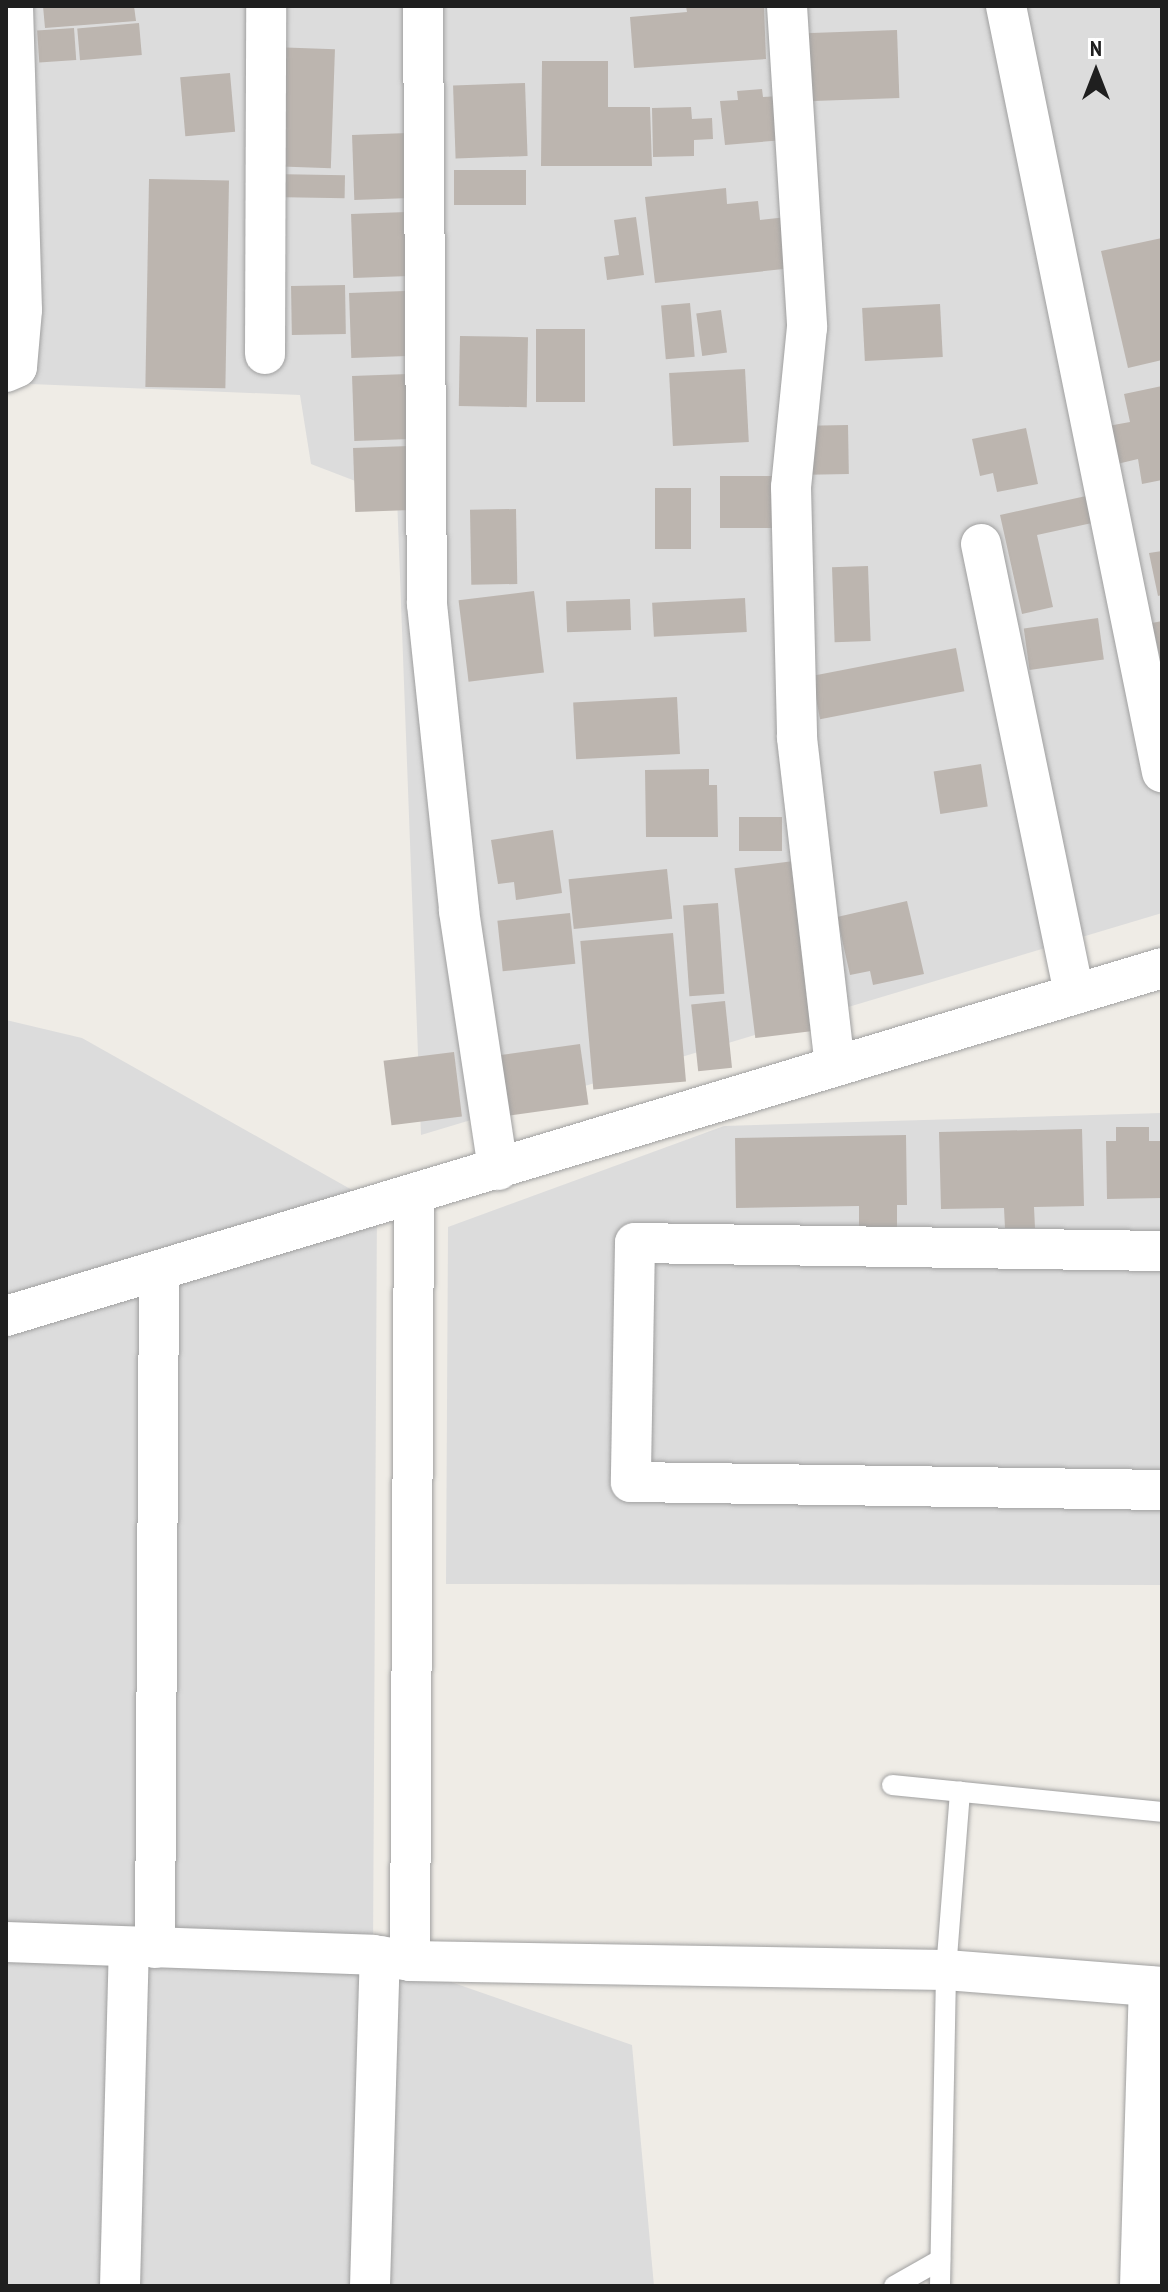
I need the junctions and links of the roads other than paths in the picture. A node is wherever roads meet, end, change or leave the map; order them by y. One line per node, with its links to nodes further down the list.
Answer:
1 (13, 6): 7 (street)
2 (266, 6): 6 (street)
3 (423, 6): 13 (street)
4 (787, 6): 12 (street)
5 (1006, 6): 9 (street)
6 (265, 354)
7 (6, 372)
8 (981, 544): 11 (street)
9 (1162, 772)
10 (1162, 968): 11 (street)
11 (1074, 994): 12 (street)
12 (835, 1066): 13 (street)
13 (498, 1170): 14 (street)
14 (414, 1194): 16 (street); 24 (street)
15 (1162, 1251): 18 (street)
16 (159, 1274): 17 (street); 23 (street)
17 (6, 1316)
18 (1162, 1490)
19 (892, 1785): 20 (lane)
20 (960, 1792): 21 (lane); 25 (lane)
21 (1162, 1812)
22 (6, 1942): 23 (street)
23 (142, 1947): 24 (street); 28 (street)
24 (395, 1958): 25 (street); 29 (street)
25 (946, 1970): 26 (street); 27 (lane)
26 (1155, 1986): 32 (street)
27 (940, 2260): 30 (lane); 31 (lane)
28 (120, 2286)
29 (370, 2286)
30 (894, 2286)
31 (940, 2286)
32 (1140, 2286)

